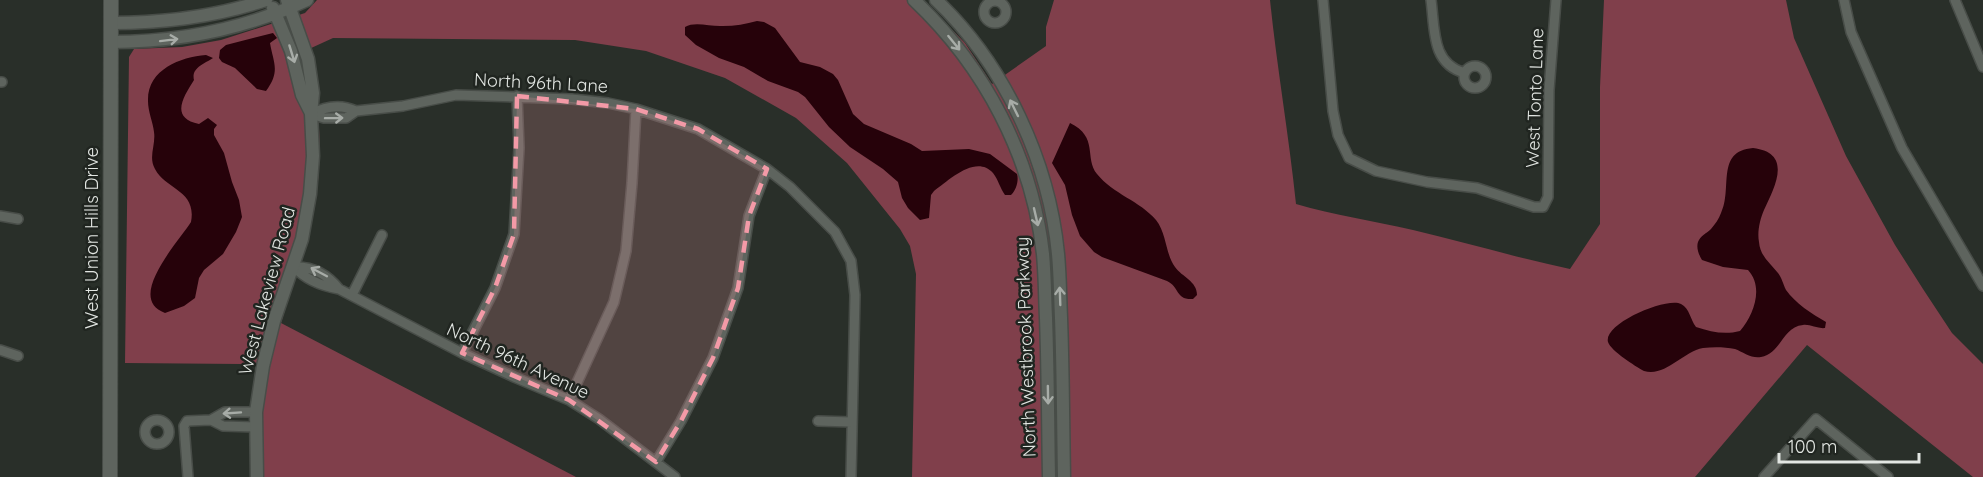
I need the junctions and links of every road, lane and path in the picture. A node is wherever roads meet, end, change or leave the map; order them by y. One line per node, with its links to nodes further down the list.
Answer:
1 (111, 0): 13 (main road, West Union Hills Drive)
2 (268, 0): 12 (street, West Lakeview Road); 13 (street)
3 (307, 0): 11 (street)
4 (915, 0): 29 (street, North Westbrook Parkway, one-way to 29)
5 (936, 0): 30 (street, North Westbrook Parkway, one-way to 5)
6 (1323, 0): 8 (street, West Tonto Lane)
7 (1431, 0): 16 (street)
8 (1556, 0)
9 (1844, 0): 25 (street)
10 (1955, 0): 15 (street)
11 (289, 4): 12 (street); 19 (street, West Lakeview Road)
12 (275, 14): 14 (street, one-way to 12); 19 (street, West Lakeview Road, one-way to 19)
13 (111, 23): 14 (main road, West Union Hills Drive)
14 (111, 42): 43 (main road, West Union Hills Drive)
15 (1983, 67)
16 (1465, 73)
17 (518, 96): 18 (street, North 96th Lane); 19 (street, North 96th Lane); 28 (street)
18 (636, 109): 20 (street, North 96th Lane); 32 (street)
19 (311, 114): 24 (street, West Lakeview Road)
20 (767, 169): 36 (street, North 96th Lane); 40 (street)
21 (0, 216): 22 (street)
22 (18, 219)
23 (382, 235): 26 (street)
24 (294, 267): 26 (street, North 96th Avenue); 33 (street, West Lakeview Road)
25 (1983, 286)
26 (352, 295): 28 (street, North 96th Avenue)
27 (0, 350): 31 (street)
28 (462, 353): 32 (street, North 96th Avenue)
29 (1047, 354): 30 (street); 41 (street, North Westbrook Parkway, one-way to 41)
30 (1062, 354): 42 (street, North Westbrook Parkway)
31 (18, 356)
32 (569, 400): 40 (street, North 96th Avenue)
33 (256, 412): 34 (street, one-way to 34); 37 (street, West Lakeview Road)
34 (211, 420): 37 (street); 39 (street)
35 (818, 422): 36 (street)
36 (852, 422): 47 (street, North 96th Lane)
37 (255, 426): 45 (street, West Lakeview Road)
38 (169, 432): 39 (street)
39 (185, 432): 44 (street)
40 (656, 462): 46 (street, North 96th Avenue)
41 (1049, 475): 42 (street)
42 (1064, 475)
43 (110, 477)
44 (188, 477)
45 (257, 477)
46 (675, 477)
47 (851, 477)
48 (1764, 477): 49 (street)
49 (1888, 477)

